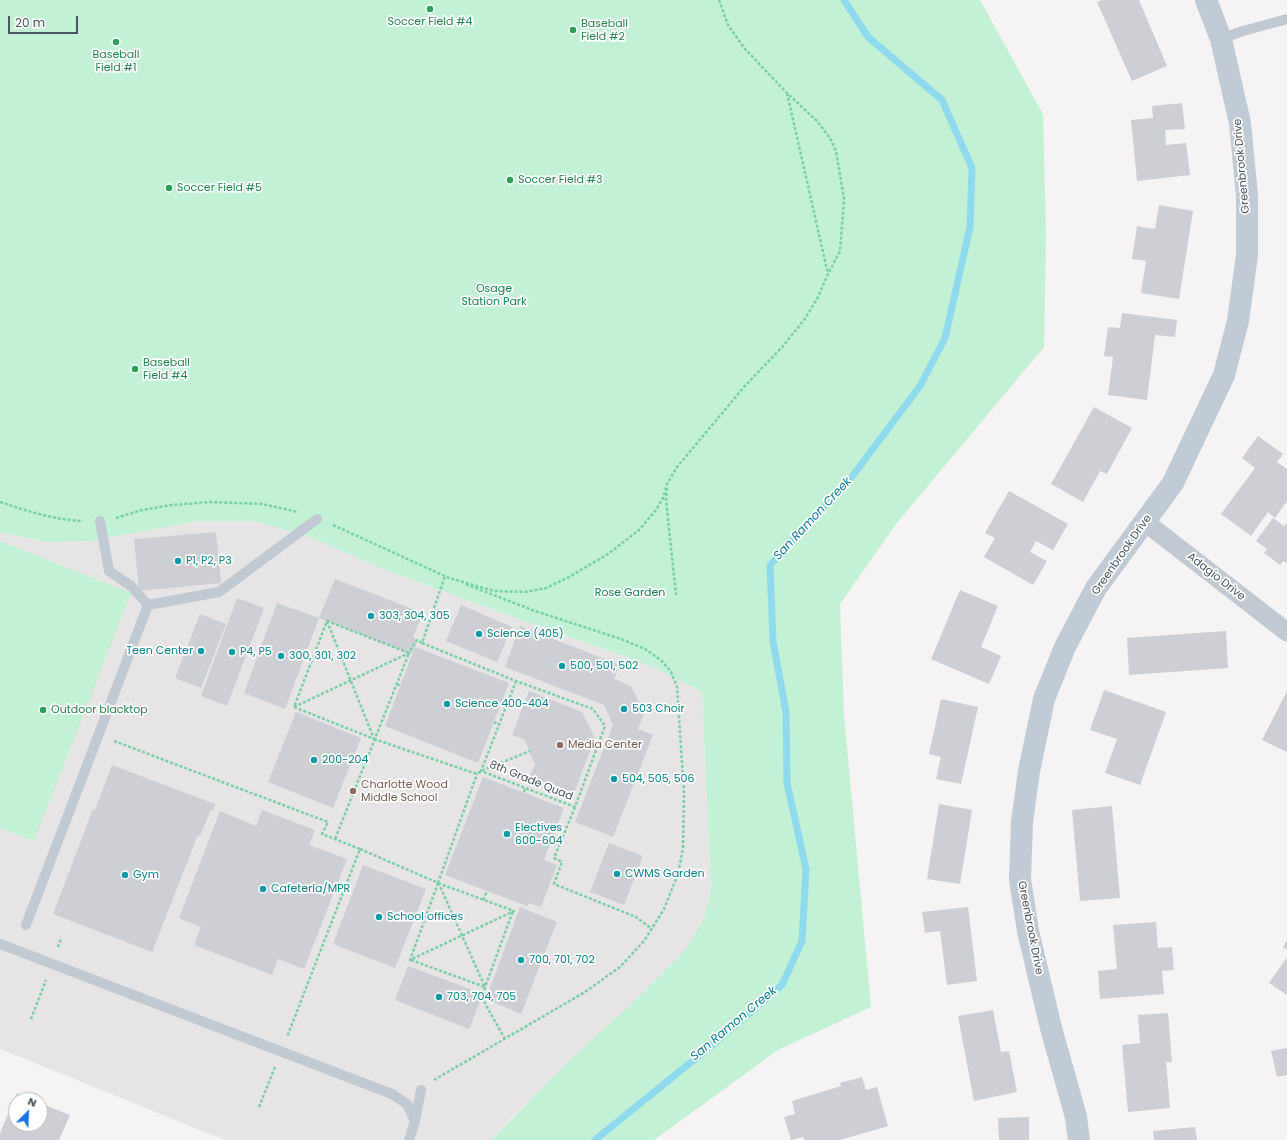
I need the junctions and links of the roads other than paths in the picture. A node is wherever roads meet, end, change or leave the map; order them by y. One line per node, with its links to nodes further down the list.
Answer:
1 (1206, 0): 3 (street, Greenbrook Drive)
2 (1287, 19): 3 (lane)
3 (1220, 39): 6 (street, Greenbrook Drive)
4 (317, 519): 7 (lane)
5 (100, 521): 7 (lane)
6 (1145, 522): 8 (street, Adagio Drive); 14 (street, Greenbrook Drive)
7 (148, 605): 9 (lane)
8 (1287, 632)
9 (26, 925)
10 (0, 944): 12 (lane)
11 (421, 1090): 12 (lane)
12 (415, 1122): 13 (lane)
13 (409, 1140)
14 (1079, 1140)

